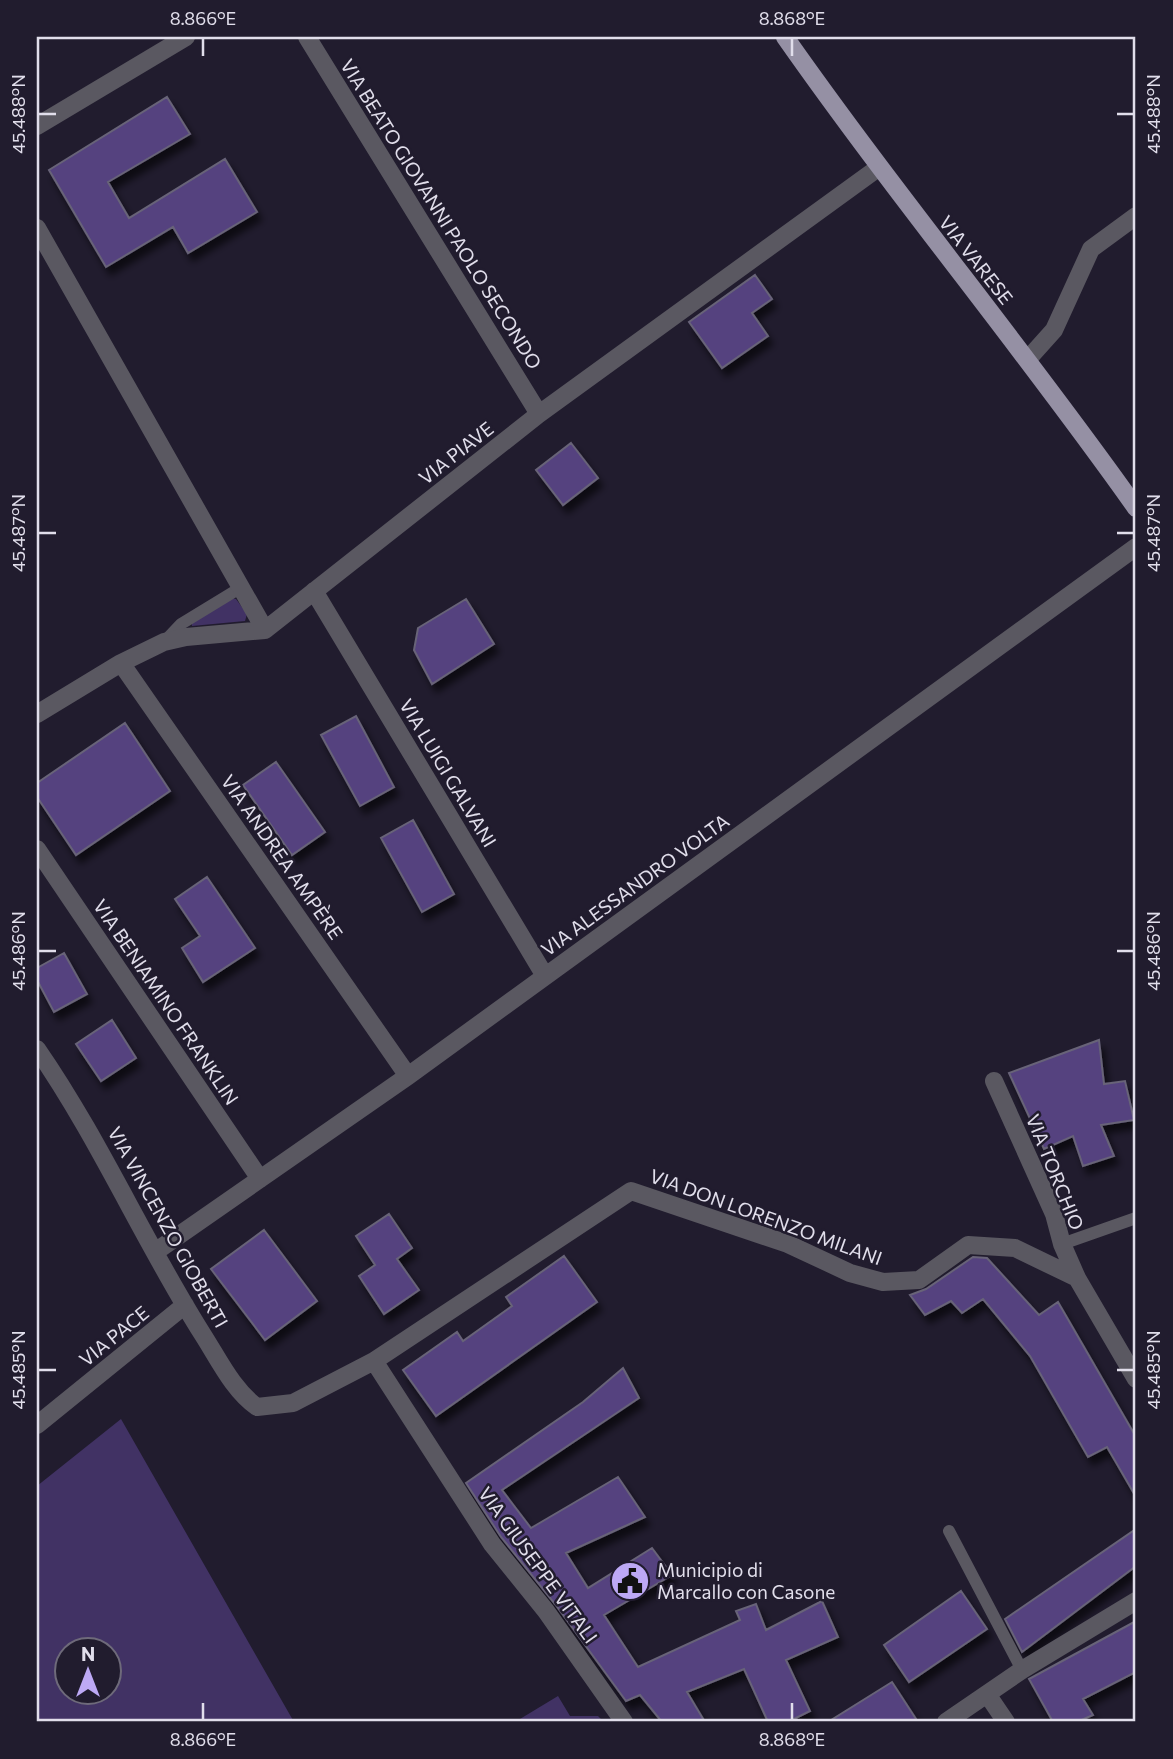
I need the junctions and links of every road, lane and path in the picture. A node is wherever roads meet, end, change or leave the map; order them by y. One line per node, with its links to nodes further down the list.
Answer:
1 (186, 37): 4 (street)
2 (307, 37): 9 (street, VIA BEATO GIOVANNI PAOLO SECONDO)
3 (785, 37): 5 (main road, VIA VARESE)
4 (37, 126)
5 (878, 168): 8 (main road, VIA VARESE); 9 (street, VIA PIAVE)
6 (1136, 216): 8 (street)
7 (37, 228): 12 (street)
8 (1028, 359): 10 (main road, VIA VARESE)
9 (539, 414): 13 (street, VIA PIAVE)
10 (1136, 508)
11 (1136, 547): 19 (street, VIA ALESSANDRO VOLTA)
12 (240, 589): 14 (street); 15 (lane)
13 (314, 591): 14 (street, VIA PIAVE); 19 (street, VIA LUIGI GALVANI)
14 (265, 630): 15 (street)
15 (164, 642): 16 (street)
16 (121, 663): 17 (street); 21 (street, VIA ANDREA AMPÈRE)
17 (37, 714)
18 (37, 849): 23 (street, VIA BENIAMINO FRANKLIN)
19 (545, 976): 21 (street, VIA ALESSANDRO VOLTA)
20 (37, 1049): 26 (street, VIA VINCENZO GIOBERTI)
21 (408, 1076): 23 (street, VIA ALESSANDRO VOLTA)
22 (994, 1081): 25 (street, VIA TORCHIO)
23 (260, 1180): 26 (street, VIA ALESSANDRO VOLTA)
24 (1136, 1218): 25 (lane)
25 (1062, 1244): 27 (street, VIA TORCHIO)
26 (155, 1252): 28 (street, VIA VINCENZO GIOBERTI)
27 (1077, 1278): 29 (street, VIA DON LORENZO MILANI); 30 (street, VIA TORCHIO)
28 (185, 1305): 31 (street, VIA VINCENZO GIOBERTI); 32 (street, VIA PACE)
29 (374, 1362): 31 (street, VIA DON LORENZO MILANI); 37 (street, VIA GIUSEPPE VITALI)
30 (1136, 1379)
31 (274, 1408)
32 (37, 1425)
33 (949, 1531): 35 (lane)
34 (1136, 1601): 35 (street)
35 (1022, 1670): 36 (street)
36 (987, 1694): 38 (street); 39 (street)
37 (624, 1722)
38 (946, 1722)
39 (1006, 1722)

